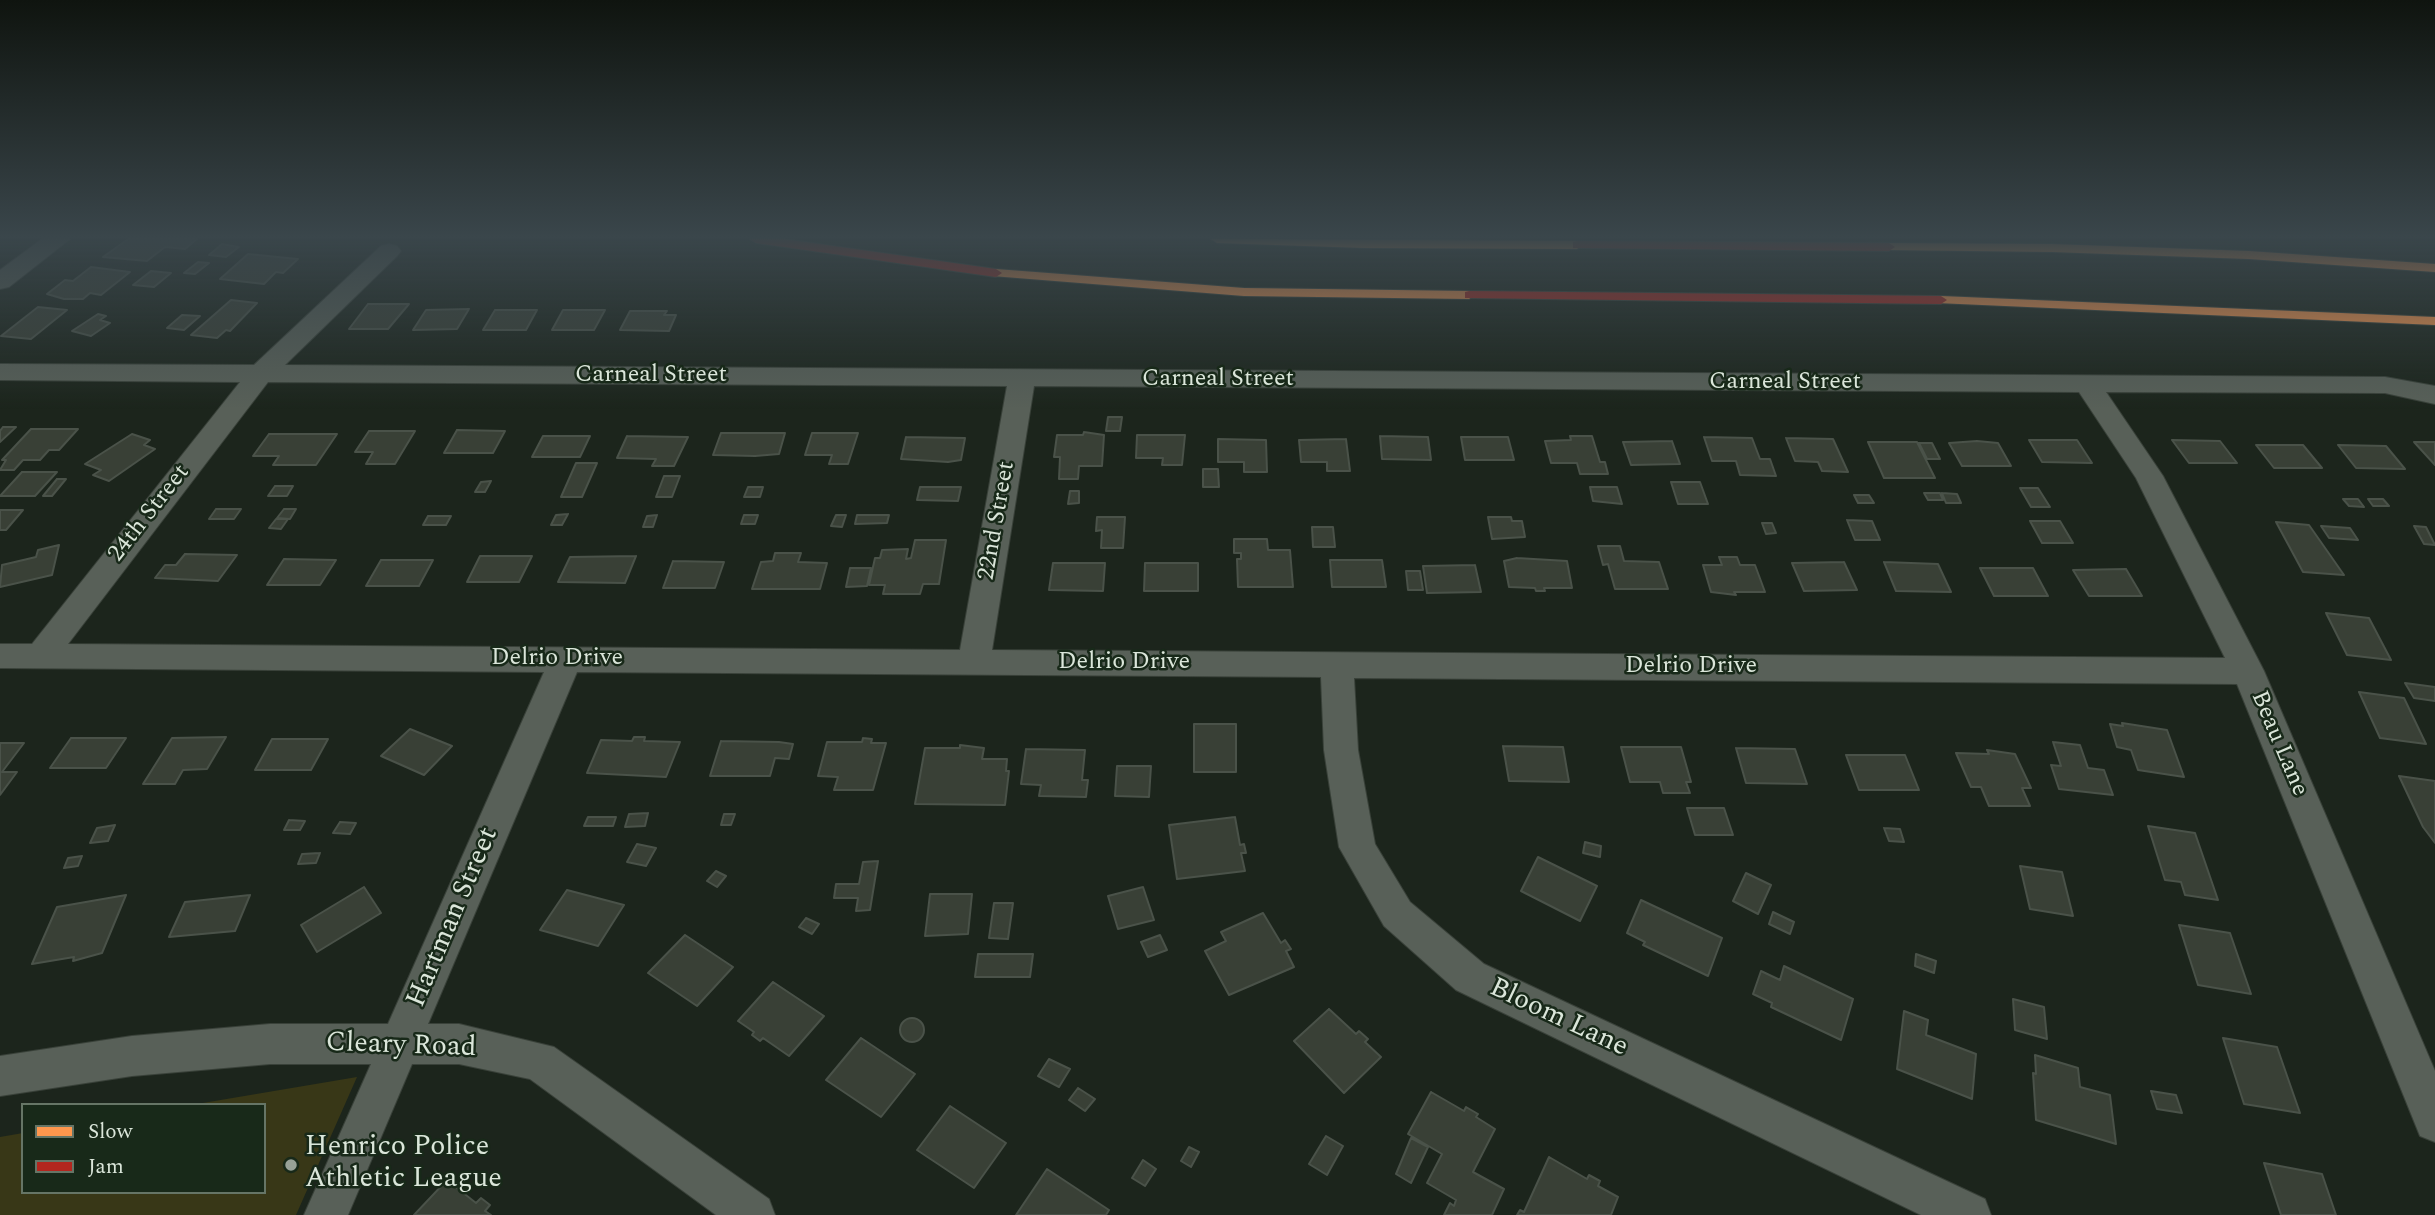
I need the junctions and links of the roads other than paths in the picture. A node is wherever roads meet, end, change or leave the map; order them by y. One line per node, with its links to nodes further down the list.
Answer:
1 (342, 296): 5 (street, 24th Street)
2 (1562, 296): 3 (highway)
3 (2435, 321)
4 (0, 372): 5 (street, Carneal Street)
5 (260, 374): 6 (street, Carneal Street); 10 (street, 24th Street)
6 (1022, 379): 7 (street, Carneal Street); 12 (street, 22nd Street)
7 (2087, 384): 8 (street, Carneal Street); 14 (street, Beau Lane)
8 (2435, 396)
9 (0, 656): 10 (street, Delrio Drive)
10 (41, 656): 11 (street, Delrio Drive)
11 (566, 659): 12 (street, Delrio Drive); 15 (street, Hartman Street)
12 (974, 662): 13 (street, Delrio Drive)
13 (1336, 665): 14 (street, Delrio Drive); 20 (street, Bloom Lane)
14 (2248, 671): 17 (street, Beau Lane)
15 (400, 1044): 16 (street, Cleary Road); 18 (street, Hartman Street); 19 (street, Cleary Road)
16 (0, 1076)
17 (2435, 1121)
18 (326, 1215)
19 (753, 1215)
20 (1969, 1215)

